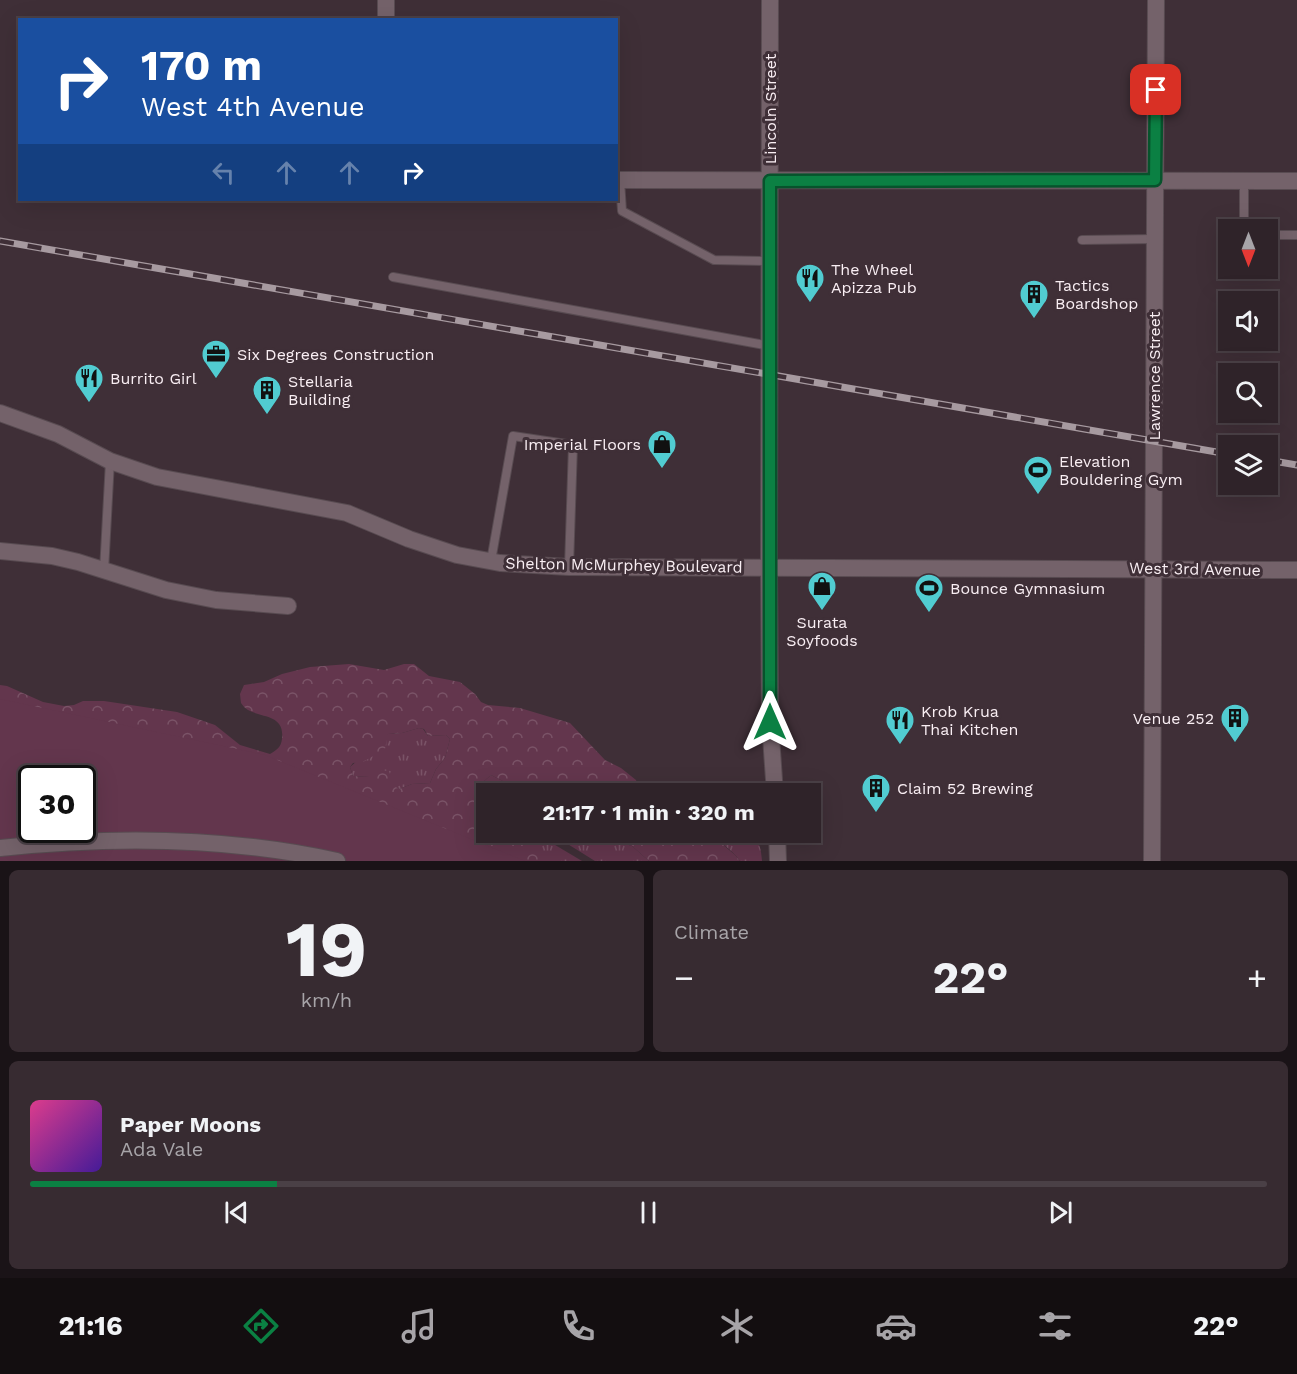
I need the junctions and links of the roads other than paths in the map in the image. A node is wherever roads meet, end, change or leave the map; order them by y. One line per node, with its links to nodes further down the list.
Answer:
1 (386, 0): 4 (street)
2 (770, 0): 8 (street, Lincoln Street)
3 (1156, 0): 6 (street, Lawrence Street)
4 (386, 18)
5 (618, 180): 8 (street); 15 (lane)
6 (1155, 180): 7 (street); 8 (street); 14 (street, Lawrence Street)
7 (1244, 180): 9 (street); 10 (lane)
8 (770, 181): 15 (street, Lincoln Street)
9 (1297, 181)
10 (1244, 219)
11 (1278, 235): 12 (lane)
12 (1297, 235)
13 (1082, 240): 14 (lane)
14 (1155, 240): 24 (street, Lawrence Street)
15 (770, 261): 17 (street, Lincoln Street)
16 (393, 277): 17 (lane)
17 (770, 346): 23 (street, Lincoln Street)
18 (0, 413): 19 (street, Shelton McMurphey Boulevard)
19 (110, 461): 21 (street, Shelton McMurphey Boulevard); 26 (lane)
20 (0, 551): 26 (street)
21 (491, 561): 22 (street, Shelton McMurphey Boulevard); 22 (lane)
22 (569, 567): 23 (street, Shelton McMurphey Boulevard)
23 (769, 567): 24 (street, West 3rd Avenue); 28 (street, Lincoln Street)
24 (1153, 568): 25 (street, West 3rd Avenue); 33 (street, Lawrence Street)
25 (1297, 570)
26 (104, 571): 27 (street)
27 (288, 606)
28 (774, 783)
29 (777, 843): 32 (street)
30 (0, 848): 31 (street)
31 (337, 861)
32 (778, 861)
33 (1152, 861)

